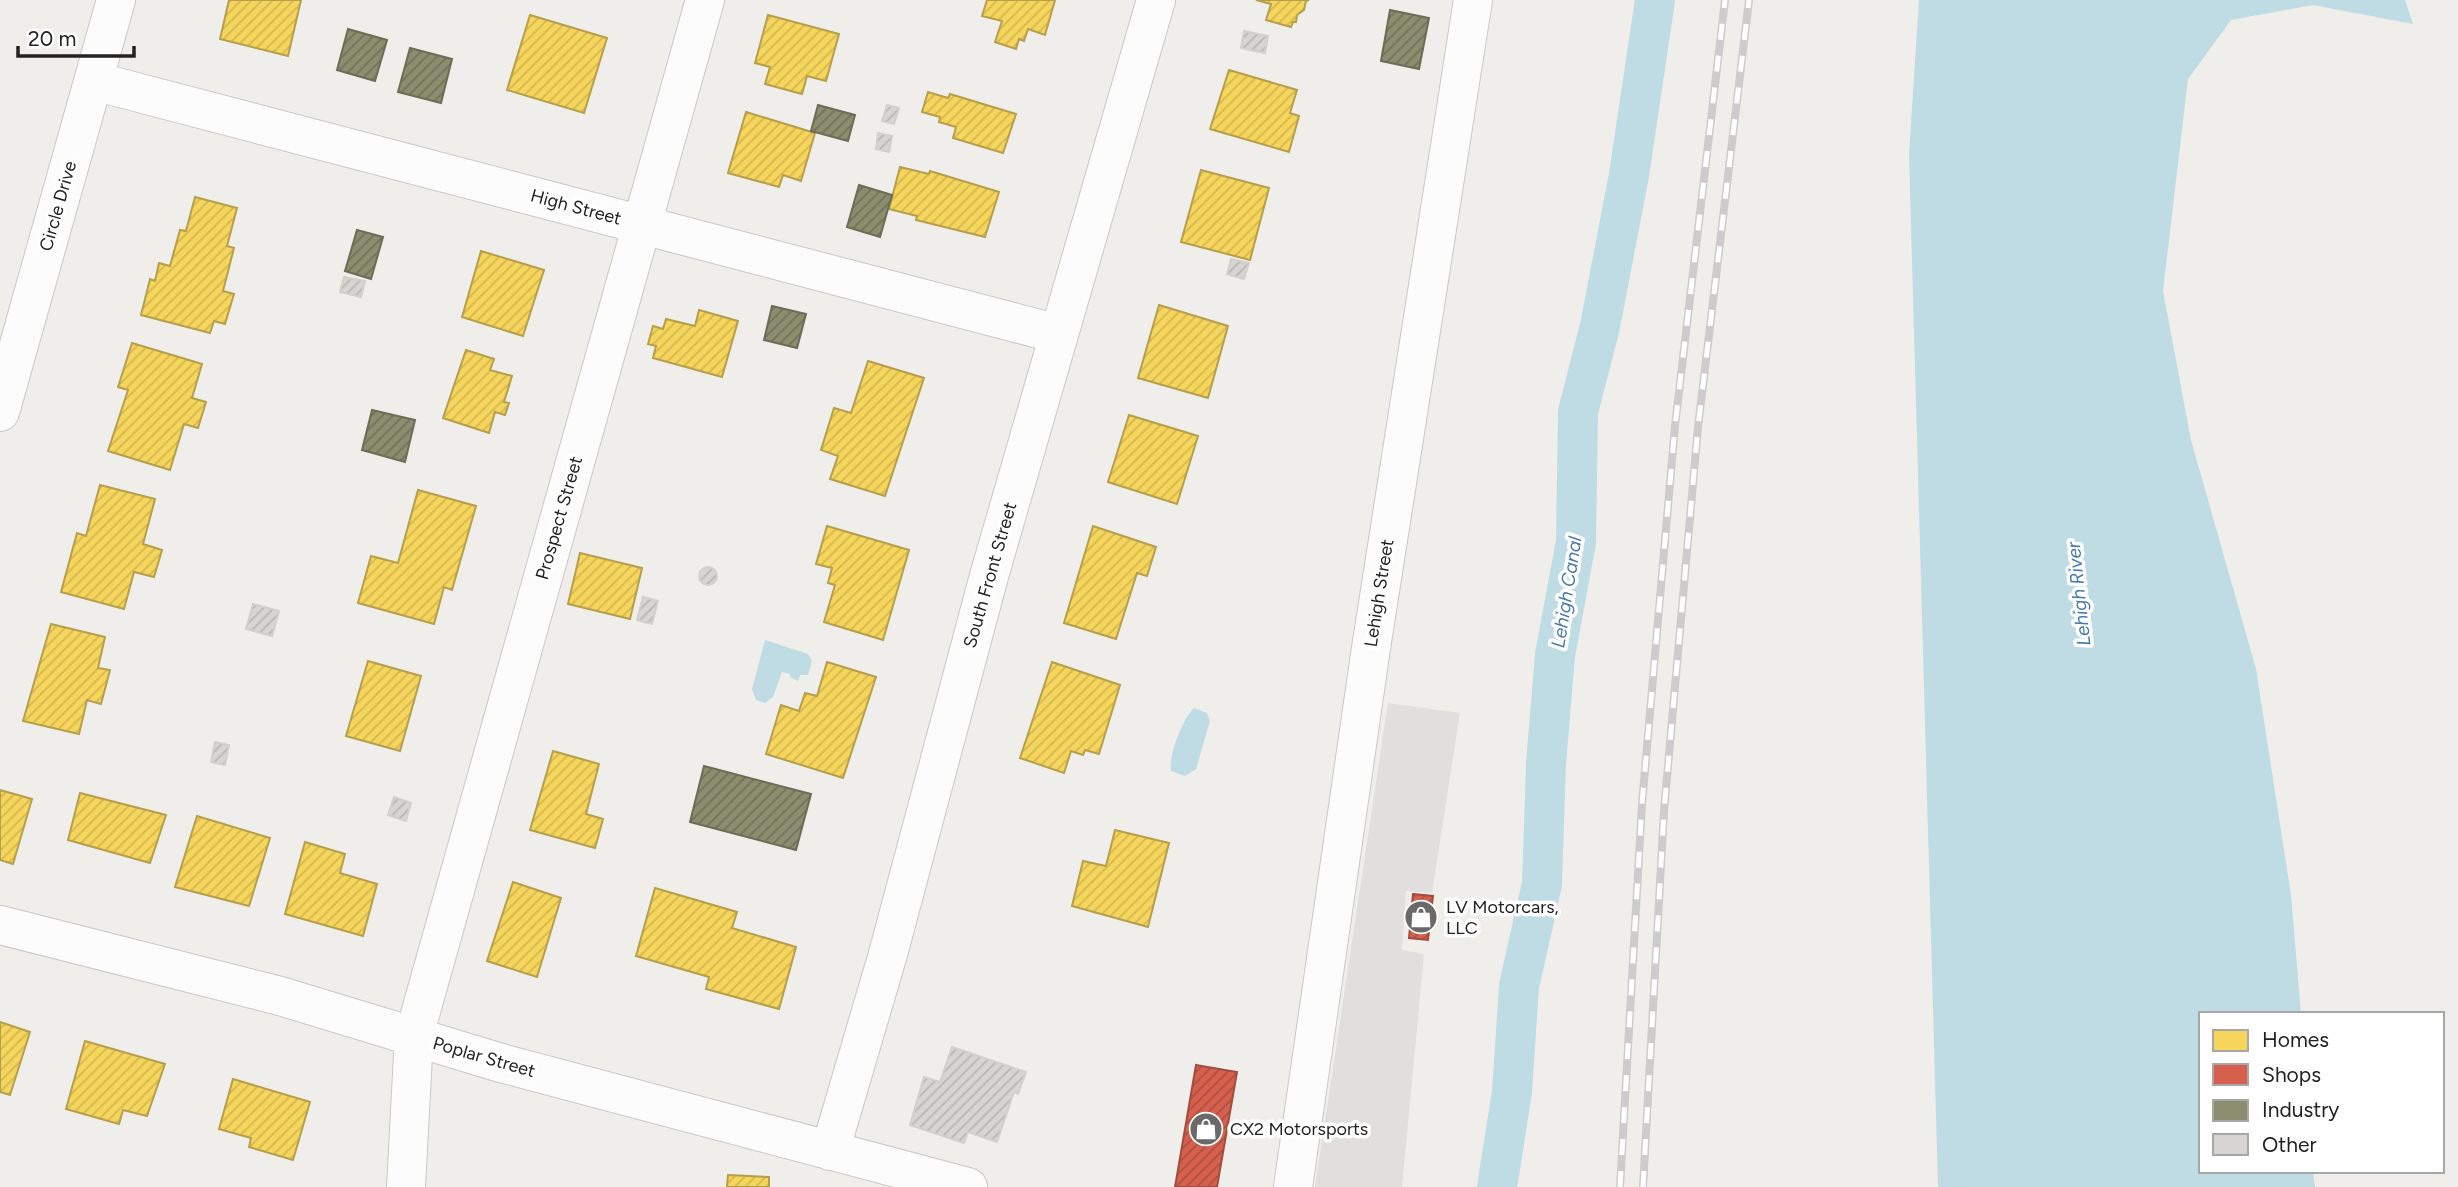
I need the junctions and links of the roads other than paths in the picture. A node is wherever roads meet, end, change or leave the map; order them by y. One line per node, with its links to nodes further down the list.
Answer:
1 (116, 0): 5 (street, Circle Drive)
2 (705, 0): 6 (street, Prospect Street)
3 (1156, 0): 7 (street, South Front Street)
4 (1473, 0): 14 (street, Lehigh Street)
5 (93, 81): 6 (street, High Street); 8 (street, Circle Drive)
6 (642, 224): 7 (street, High Street); 10 (street, Prospect Street)
7 (1059, 334): 11 (street, South Front Street)
8 (0, 411)
9 (0, 925): 10 (street, Poplar Street)
10 (414, 1036): 11 (street, Poplar Street); 12 (street, Prospect Street)
11 (830, 1151): 13 (street, Poplar Street)
12 (406, 1187)
13 (968, 1187)
14 (1293, 1187)

